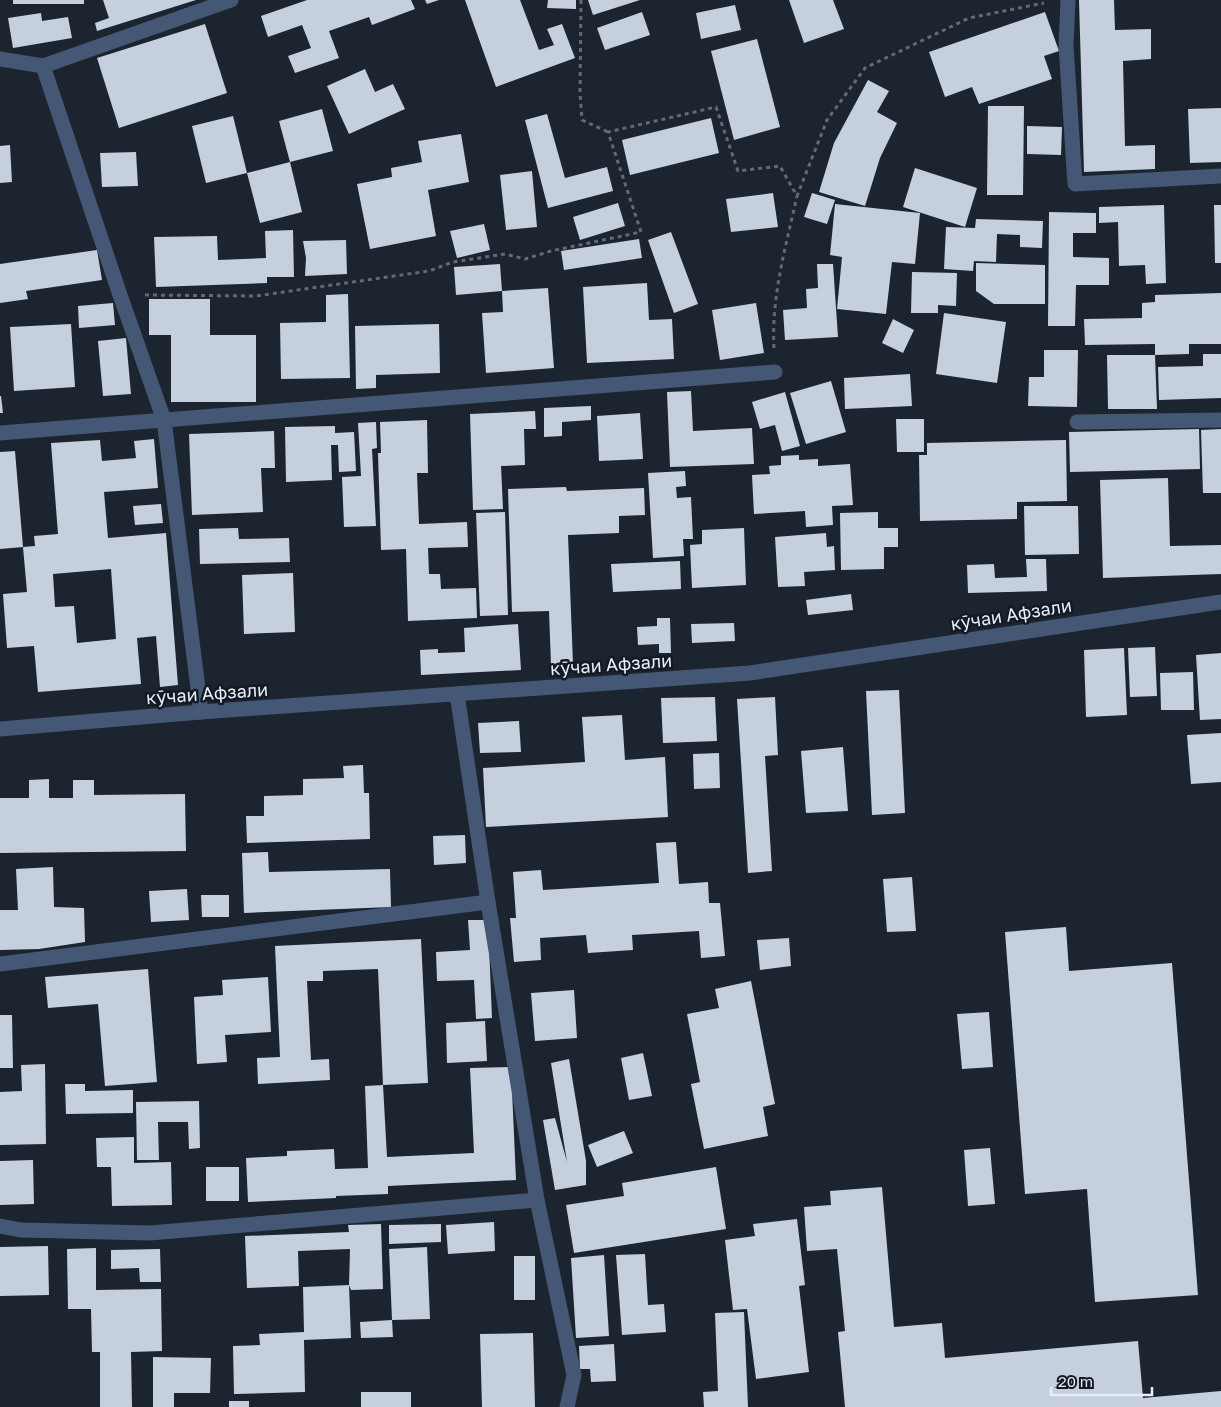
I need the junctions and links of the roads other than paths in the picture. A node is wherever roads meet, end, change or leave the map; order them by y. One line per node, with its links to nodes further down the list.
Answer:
1 (231, 0): 4 (street)
2 (1068, 0): 5 (street)
3 (0, 59): 4 (street)
4 (43, 66): 7 (street)
5 (1221, 176)
6 (775, 372): 7 (street)
7 (164, 420): 10 (street); 13 (street)
8 (1221, 420): 9 (street)
9 (1077, 422)
10 (0, 433)
11 (1221, 602): 12 (street, кӯчаи Афзали)
12 (457, 694): 13 (street, кӯчаи Афзали); 15 (street)
13 (201, 712): 14 (street, кӯчаи Афзали)
14 (0, 729)
15 (488, 902): 16 (street); 17 (street)
16 (0, 964)
17 (537, 1200): 18 (street); 19 (street)
18 (0, 1226)
19 (567, 1407)

